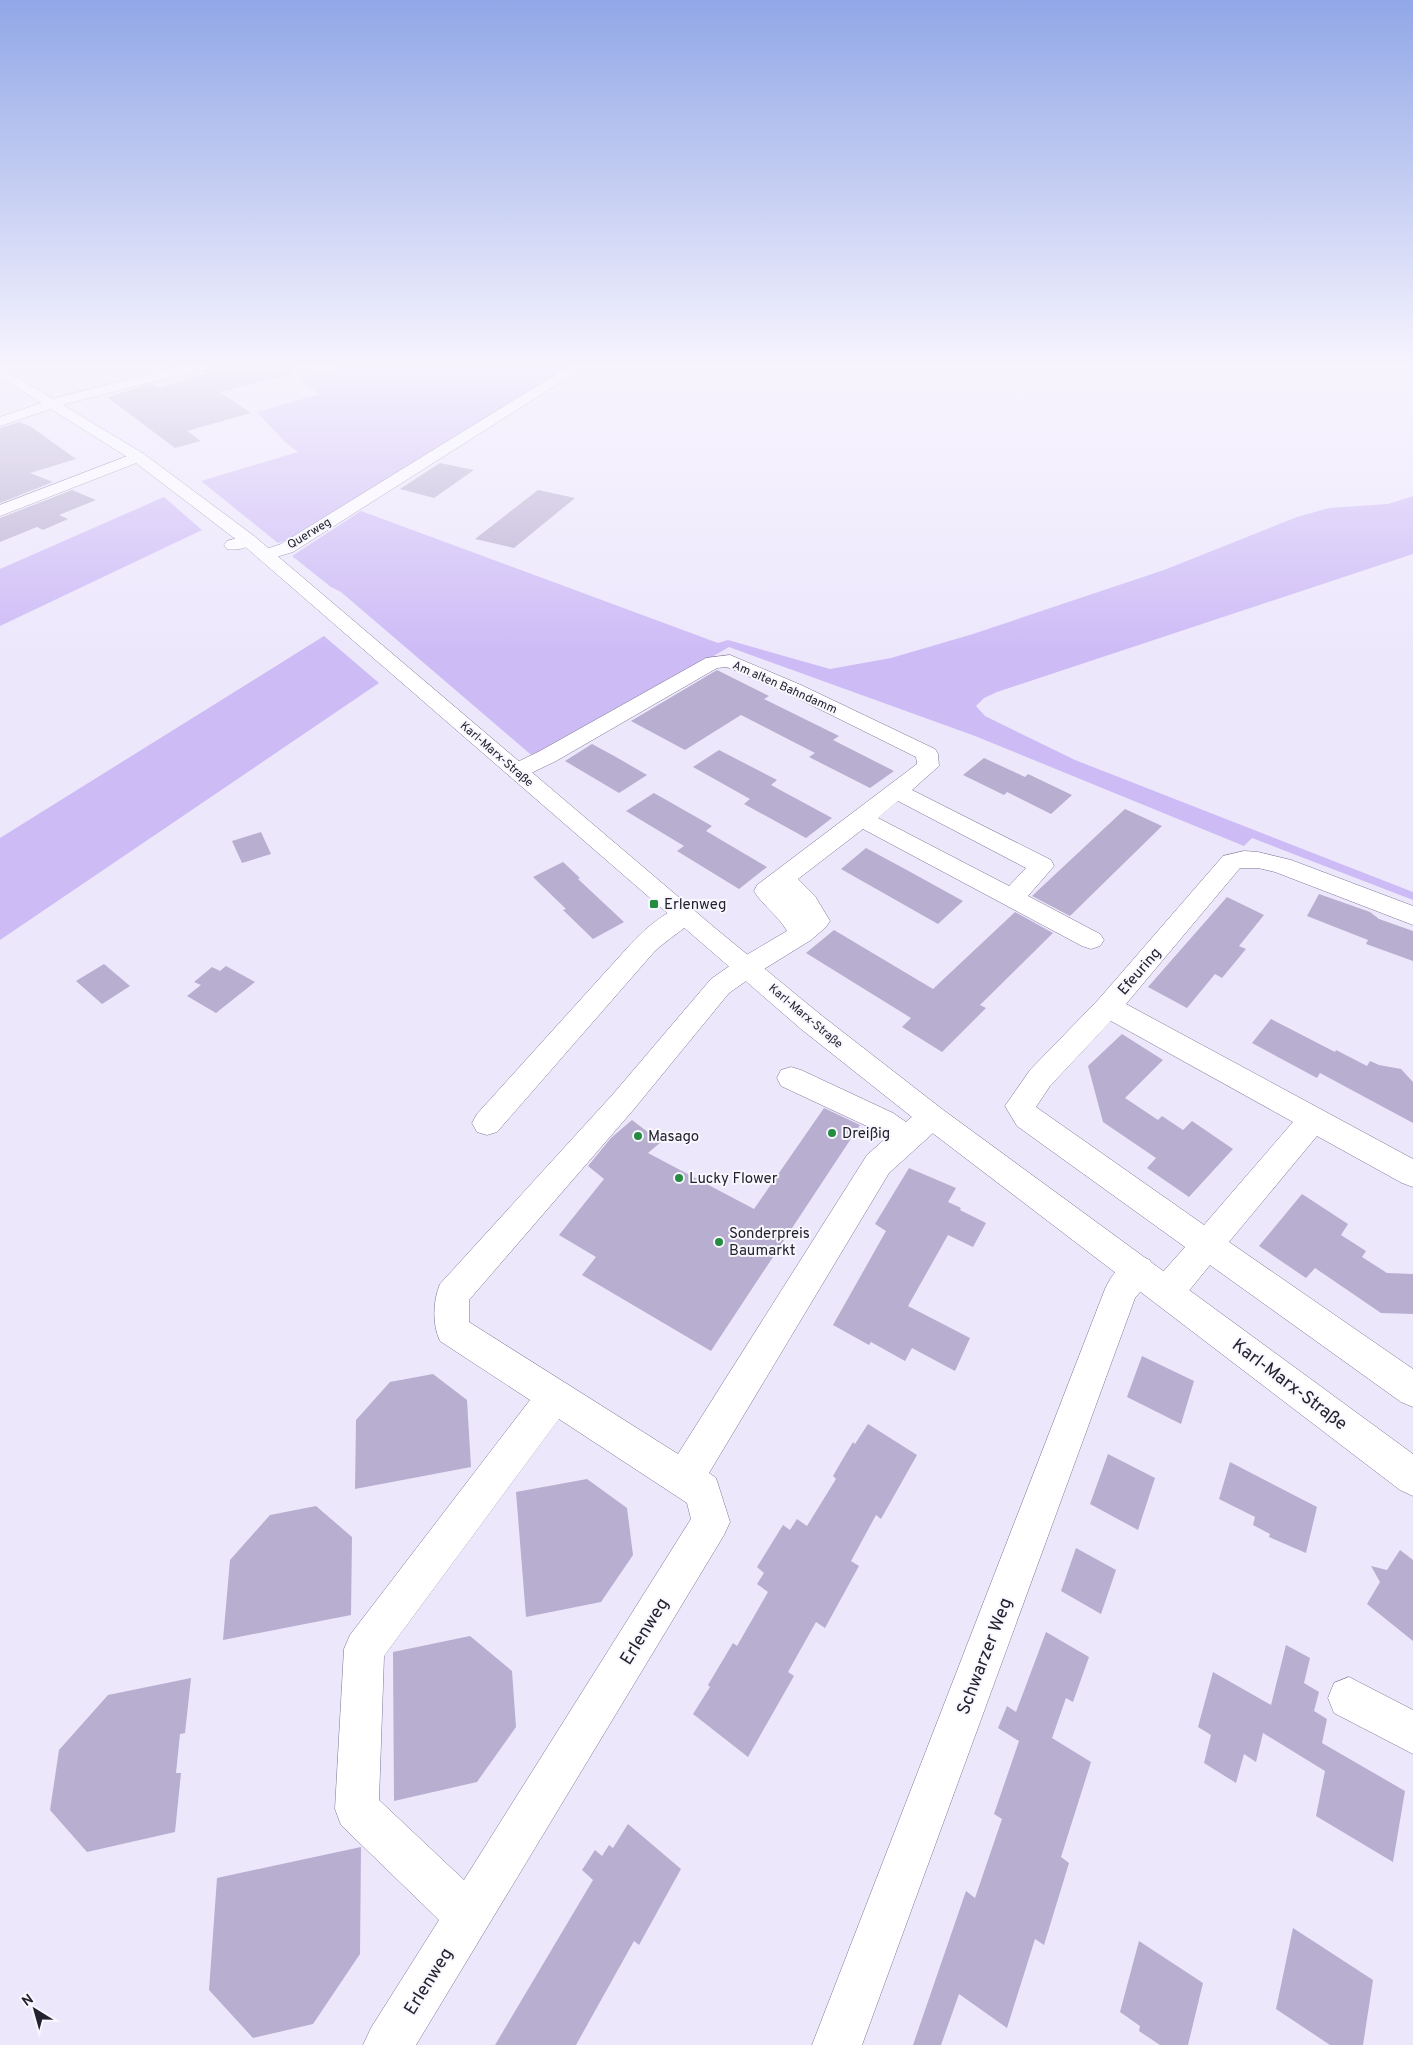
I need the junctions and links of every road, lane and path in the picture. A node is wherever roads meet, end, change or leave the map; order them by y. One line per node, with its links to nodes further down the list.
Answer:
1 (126, 461): 4 (street)
2 (143, 461): 5 (street, Karl-Marx-Straße)
3 (426, 461): 5 (street, Querweg)
4 (0, 511)
5 (249, 547): 6 (street, Karl-Marx-Straße)
6 (517, 771): 7 (street, Am alten Bahndamm); 10 (street, Karl-Marx-Straße)
7 (897, 791): 8 (street, Am alten Bahndamm); 9 (street)
8 (862, 819): 9 (street); 13 (street, Am alten Bahndamm)
9 (1012, 898): 12 (street)
10 (684, 915): 13 (street, Karl-Marx-Straße); 18 (street)
11 (1413, 916): 14 (street, Efeuring)
12 (1091, 940)
13 (747, 966): 16 (street, Karl-Marx-Straße); 24 (street, Erlenweg)
14 (1108, 1007): 17 (street, Efeuring); 21 (street)
15 (791, 1078): 19 (street)
16 (932, 1117): 19 (street); 22 (street, Karl-Marx-Straße)
17 (1313, 1119): 20 (street, Efeuring); 21 (street)
18 (487, 1123)
19 (907, 1138): 26 (street)
20 (1413, 1174)
21 (1207, 1243): 22 (street); 23 (street)
22 (1153, 1281): 25 (street, Karl-Marx-Straße); 31 (street, Schwarzer Weg)
23 (1413, 1390)
24 (555, 1396): 26 (street, Erlenweg); 29 (street)
25 (1413, 1477)
26 (684, 1479): 29 (street, Erlenweg)
27 (1348, 1698): 28 (street)
28 (1413, 1732)
29 (468, 1916): 30 (street, Erlenweg)
30 (388, 2045)
31 (837, 2045)

